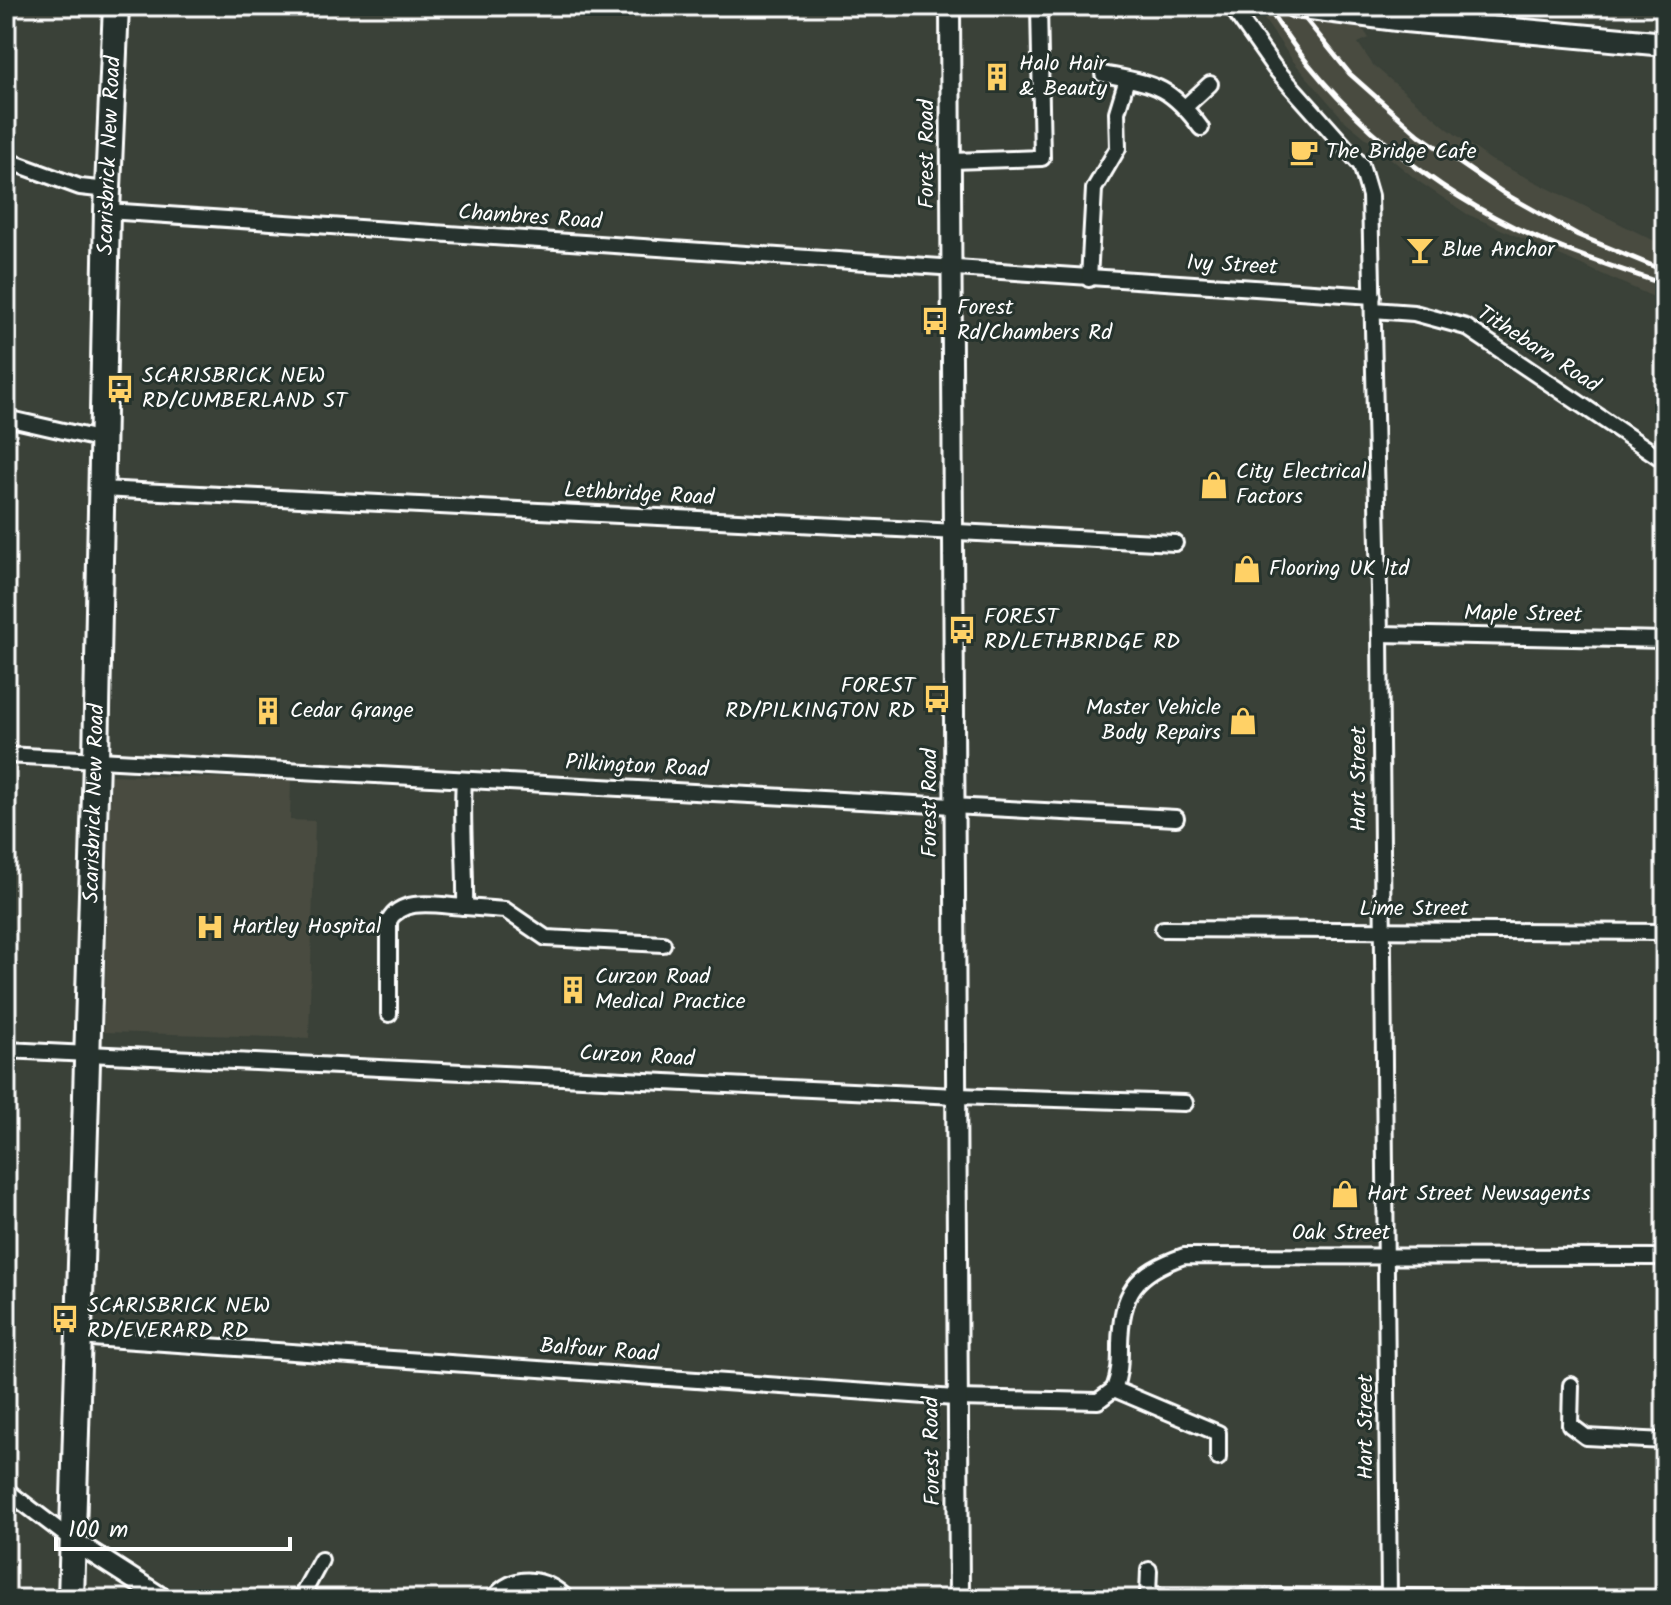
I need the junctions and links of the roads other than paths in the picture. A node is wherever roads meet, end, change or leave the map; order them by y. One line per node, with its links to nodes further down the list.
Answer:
1 (116, 6): 15 (highway, Scarisbrick New Road)
2 (950, 6): 14 (street, Forest Road)
3 (1039, 6): 14 (street)
4 (1231, 6): 18 (street, Hart Street)
5 (1295, 6): 6 (main road)
6 (1406, 13): 7 (main road)
7 (1665, 44)
8 (1103, 74): 9 (street)
9 (1127, 79): 11 (street); 17 (street)
10 (1210, 84): 11 (street)
11 (1185, 107): 12 (street)
12 (1201, 128)
13 (6, 160): 15 (street, Chambres Road)
14 (952, 161): 16 (street, Forest Road)
15 (107, 201): 16 (street, Chambres Road); 20 (highway, Scarisbrick New Road)
16 (950, 268): 17 (street, Chambres Road); 23 (street, Forest Road)
17 (1089, 279): 18 (street, Ivy Street)
18 (1373, 303): 21 (street, Tithebarn Road); 25 (street, Hart Street)
19 (6, 418): 20 (street)
20 (103, 440): 22 (highway, Scarisbrick New Road)
21 (1665, 461)
22 (101, 489): 23 (street, Lethbridge Road); 28 (highway, Scarisbrick New Road)
23 (951, 534): 24 (street, Lethbridge Road); 30 (street, Forest Road)
24 (1175, 543)
25 (1380, 634): 26 (street, Maple Street); 34 (street, Hart Street)
26 (1665, 640)
27 (6, 755): 28 (street, Pilkington Road)
28 (96, 760): 29 (street, Pilkington Road); 39 (highway, Scarisbrick New Road)
29 (464, 780): 30 (street, Pilkington Road); 32 (street)
30 (954, 805): 31 (street, Pilkington Road); 40 (street, Forest Road)
31 (1176, 818)
32 (465, 907): 36 (street); 37 (street)
33 (1163, 929): 34 (street, Lime Street)
34 (1382, 931): 35 (street, Lime Street); 42 (street, Hart Street)
35 (1665, 932)
36 (663, 944)
37 (389, 1014)
38 (6, 1050): 39 (street, Curzon Road)
39 (87, 1055): 40 (street, Curzon Road); 44 (highway, Scarisbrick New Road)
40 (956, 1096): 41 (street, Curzon Road); 47 (street, Forest Road)
41 (1185, 1103)
42 (1387, 1255): 43 (street, Oak Street); 46 (street, Oak Street); 54 (street, Hart Street)
43 (1665, 1257)
44 (77, 1337): 47 (street, Balfour Road); 51 (highway, Scarisbrick New Road)
45 (1571, 1385): 48 (street)
46 (1114, 1389): 47 (street, Balfour Road); 49 (street)
47 (955, 1398): 60 (street, Forest Road)
48 (1665, 1441)
49 (1218, 1458)
50 (6, 1490): 51 (street)
51 (72, 1540): 55 (highway, Scarisbrick New Road); 56 (street)
52 (321, 1560): 57 (street)
53 (1149, 1570): 54 (street)
54 (1389, 1598): 61 (street)
55 (71, 1599)
56 (164, 1599)
57 (300, 1599)
58 (493, 1599): 59 (street)
59 (567, 1599)
60 (959, 1599)
61 (1655, 1599)

